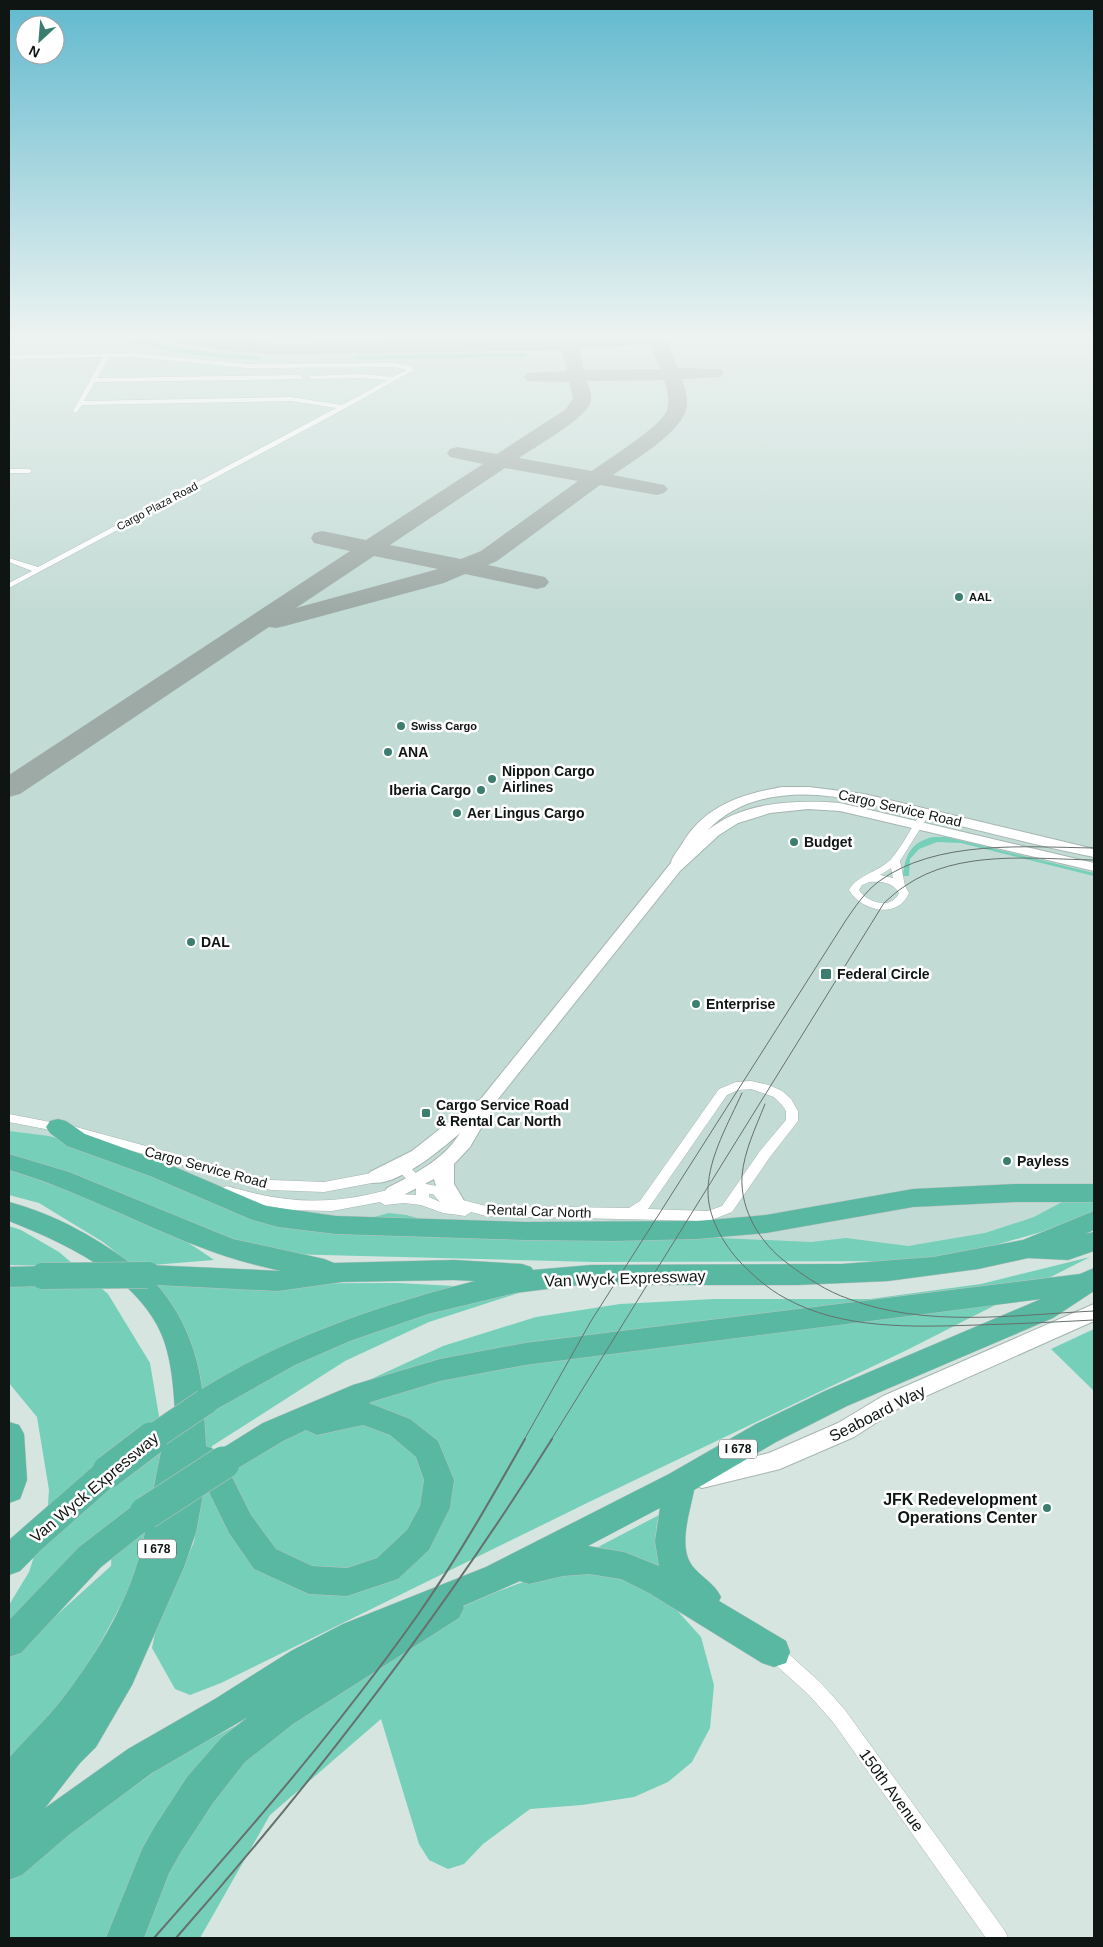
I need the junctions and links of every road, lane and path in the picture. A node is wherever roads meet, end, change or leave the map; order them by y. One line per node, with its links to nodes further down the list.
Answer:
1 (301, 430): 5 (street, Cargo Plaza Road)
2 (29, 471): 3 (street)
3 (9, 472)
4 (9, 560): 5 (street)
5 (38, 570): 6 (street, Cargo Plaza Road)
6 (9, 586)
7 (922, 819): 8 (street, Cargo Service Road); 9 (street); 10 (street, Cargo Service Road); 13 (street, Cargo Service Road)
8 (1094, 854)
9 (895, 862): 11 (street); 12 (street)
10 (1094, 867)
11 (866, 879): 12 (street); 12 (street)
12 (900, 886)
13 (491, 1096): 18 (street, Cargo Service Road); 19 (street, Cargo Service Road)
14 (9, 1118): 15 (street, Cargo Service Road)
15 (58, 1127): 16 (street, Cargo Service Road); 23 (highway)
16 (133, 1147): 20 (street, Cargo Service Road); 24 (street, Cargo Service Road)
17 (9, 1162): 32 (highway)
18 (445, 1162): 21 (street, Cargo Service Road); 25 (street)
19 (402, 1167): 20 (street, Cargo Service Road); 21 (street, Rental Car North)
20 (376, 1177)
21 (420, 1190): 22 (street, Cargo Service Road); 24 (street); 25 (street, Rental Car North); 27 (street)
22 (394, 1193): 24 (street, Cargo Service Road)
23 (1094, 1193)
24 (371, 1202)
25 (456, 1204): 27 (street, Rental Car North)
26 (9, 1211): 37 (highway)
27 (486, 1211): 28 (street, Rental Car North)
28 (631, 1213): 28 (street, Rental Car North)
29 (1094, 1220): 31 (highway)
30 (1094, 1241): 31 (highway, Van Wyck Expressway)
31 (1027, 1249): 34 (highway, Van Wyck Expressway)
32 (342, 1272): 33 (highway, bridge); 34 (highway)
33 (9, 1276)
34 (567, 1276): 37 (highway, Van Wyck Expressway)
35 (1091, 1284): 38 (highway); 40 (highway, I 678)
36 (1094, 1312): 40 (street, Seaboard Way)
37 (194, 1405): 38 (highway); 42 (highway, Van Wyck Expressway, bridge); 46 (highway, Van Wyck Expressway / I 678); 47 (highway)
38 (273, 1432): 44 (highway, bridge)
39 (9, 1434): 41 (highway)
40 (680, 1483): 43 (highway, I 678); 45 (highway)
41 (9, 1490)
42 (9, 1561)
43 (497, 1577): 45 (highway); 48 (highway, I 678); 49 (highway)
44 (9, 1642)
45 (774, 1652): 50 (street, 150th Avenue)
46 (9, 1784)
47 (9, 1825)
48 (9, 1862)
49 (125, 1938)
50 (998, 1938)

